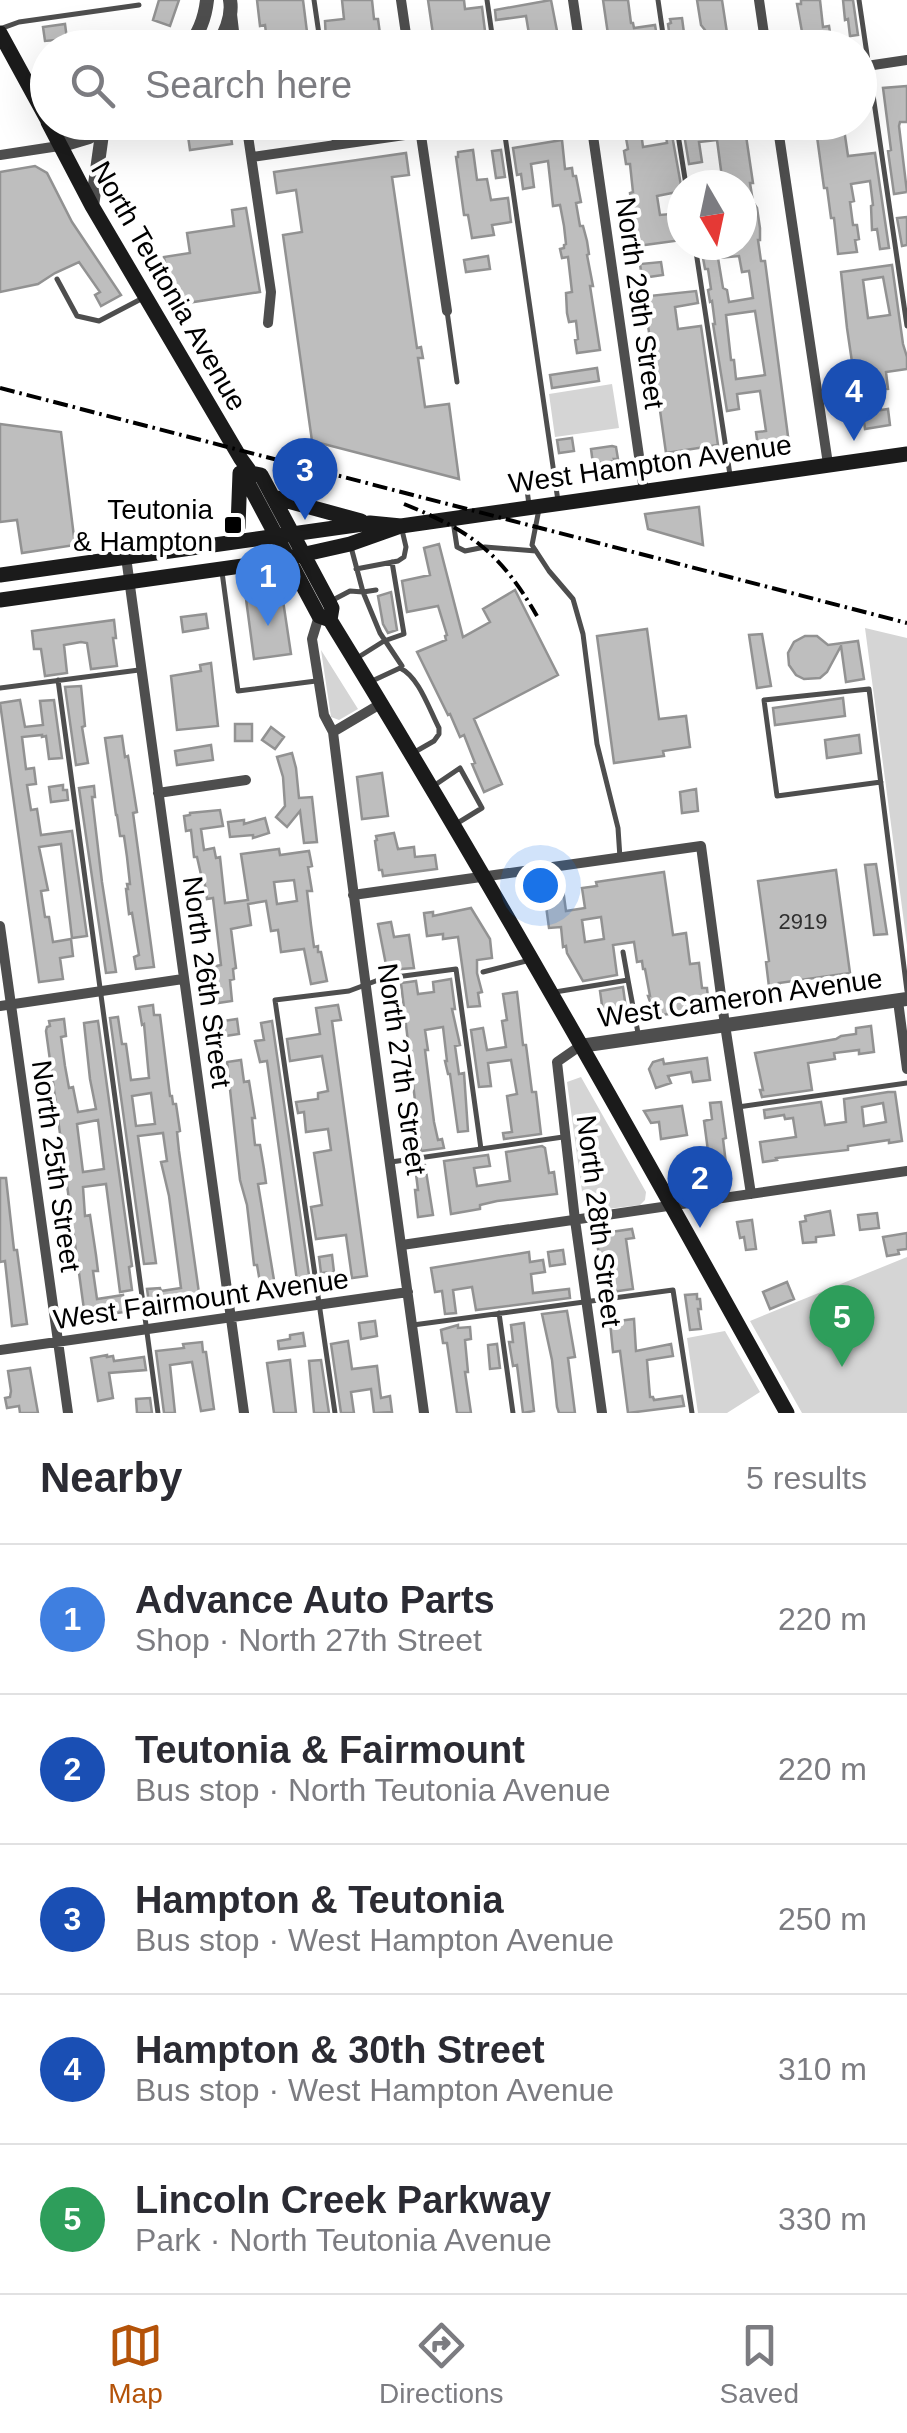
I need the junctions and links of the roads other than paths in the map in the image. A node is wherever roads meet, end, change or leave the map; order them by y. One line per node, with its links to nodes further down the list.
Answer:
1 (207, 0): 11 (street)
2 (314, 0): 14 (lane)
3 (401, 0): 15 (street)
4 (488, 0): 16 (lane)
5 (573, 0): 17 (street)
6 (658, 0): 18 (lane)
7 (759, 0): 19 (street)
8 (860, 0): 20 (lane)
9 (231, 4): 12 (street); 13 (street)
10 (139, 5): 21 (lane)
11 (198, 30)
12 (225, 30)
13 (234, 30)
14 (318, 30)
15 (405, 30)
16 (492, 30)
17 (577, 30)
18 (662, 30)
19 (763, 30)
20 (862, 30)
21 (1, 35): 24 (main road, North Teutonia Avenue)
22 (907, 60): 23 (street)
23 (877, 64)
24 (30, 89)
25 (56, 140): 39 (main road, North Teutonia Avenue)
26 (62, 140): 39 (street)
27 (79, 140): 39 (street)
28 (104, 140): 43 (street)
29 (249, 140): 41 (street)
30 (334, 140): 38 (lane)
31 (360, 140): 38 (street)
32 (422, 140): 47 (street)
33 (507, 140): 59 (lane)
34 (594, 140): 57 (street, North 29th Street)
35 (679, 140): 42 (lane)
36 (780, 140): 53 (street)
37 (876, 140): 49 (lane)
38 (335, 145): 41 (street)
39 (59, 146): 40 (street); 43 (main road, North Teutonia Avenue)
40 (0, 155)
41 (252, 157): 48 (street)
42 (684, 170)
43 (92, 206): 46 (main road, North Teutonia Avenue)
44 (697, 260): 55 (lane)
45 (57, 280): 46 (lane)
46 (146, 296): 52 (main road, North Teutonia Avenue)
47 (447, 312): 50 (lane)
48 (268, 323)
49 (907, 326)
50 (457, 382)
51 (907, 454): 53 (main road, West Hampton Avenue)
52 (241, 459): 54 (main road, North Teutonia Avenue); 66 (main road)
53 (828, 464): 55 (main road, West Hampton Avenue)
54 (251, 473): 58 (main road, North Teutonia Avenue); 65 (main road, North Teutonia Avenue)
55 (730, 478): 57 (main road, West Hampton Avenue)
56 (526, 482): 60 (lane)
57 (644, 491): 59 (main road, West Hampton Avenue)
58 (273, 497): 62 (main road); 64 (main road, North Teutonia Avenue)
59 (558, 503): 60 (main road, West Hampton Avenue)
60 (535, 507): 61 (main road, West Hampton Avenue); 68 (lane)
61 (453, 519): 63 (main road, West Hampton Avenue); 68 (lane)
62 (370, 523): 63 (main road, West Hampton Avenue); 64 (main road, West Hampton Avenue)
63 (401, 526): 67 (main road, West Hampton Avenue); 72 (lane)
64 (292, 534): 65 (main road, West Hampton Avenue); 69 (main road, North Teutonia Avenue)
65 (275, 536): 66 (main road, West Hampton Avenue); 71 (main road, North Teutonia Avenue)
66 (231, 542): 70 (main road, West Hampton Avenue)
67 (350, 544): 69 (main road, West Hampton Avenue); 73 (lane)
68 (536, 551): 100 (lane)
69 (304, 555): 71 (main road, West Hampton Avenue); 80 (main road, North Teutonia Avenue)
70 (126, 557): 75 (main road, West Hampton Avenue); 76 (street, North 26th Street)
71 (286, 558): 74 (main road, West Hampton Avenue); 83 (main road, North Teutonia Avenue)
72 (392, 562): 73 (lane); 84 (lane)
73 (356, 568): 78 (lane)
74 (222, 569): 76 (main road, West Hampton Avenue); 89 (lane)
75 (0, 576)
76 (130, 582): 79 (main road, West Hampton Avenue); 86 (street, North 26th Street)
77 (376, 590): 78 (lane)
78 (363, 592): 80 (lane); 82 (lane)
79 (0, 600)
80 (329, 602): 83 (main road, North Teutonia Avenue)
81 (380, 606): 82 (lane)
82 (370, 607): 84 (lane)
83 (324, 618): 85 (main road, North Teutonia Avenue); 89 (street, North 27th Street)
84 (384, 641): 85 (lane); 87 (lane)
85 (354, 659): 90 (main road, North Teutonia Avenue)
86 (142, 669): 88 (lane); 98 (street, North 26th Street)
87 (404, 669): 90 (lane); 94 (lane)
88 (58, 680): 91 (lane); 110 (lane)
89 (318, 681): 93 (street, North 27th Street)
90 (369, 682): 92 (main road, North Teutonia Avenue)
91 (0, 688)
92 (382, 703): 93 (street); 94 (main road, North Teutonia Avenue)
93 (333, 732): 102 (street, North 27th Street)
94 (412, 754): 97 (main road, North Teutonia Avenue)
95 (246, 780): 98 (street)
96 (880, 782): 96 (lane); 112 (lane)
97 (431, 787): 99 (main road, North Teutonia Avenue); 99 (lane)
98 (158, 793): 107 (street, North 26th Street)
99 (454, 825): 101 (main road, North Teutonia Avenue)
100 (620, 858): 101 (street); 114 (street)
101 (484, 877): 102 (street); 105 (main road, North Teutonia Avenue)
102 (353, 896): 109 (street, North 27th Street)
103 (0, 926): 113 (street, North 25th Street)
104 (623, 952): 108 (lane)
105 (532, 959): 106 (lane); 111 (main road, North Teutonia Avenue)
106 (483, 972)
107 (183, 979): 110 (street); 132 (street, North 26th Street)
108 (628, 980): 111 (lane); 115 (lane)
109 (365, 984): 121 (lane); 122 (street, North 27th Street); 130 (lane)
110 (100, 992): 113 (street); 134 (lane)
111 (552, 993): 116 (main road, North Teutonia Avenue)
112 (904, 997): 114 (street, West Cameron Avenue); 117 (street)
113 (6, 1005): 135 (street, North 25th Street)
114 (725, 1025): 115 (street, West Cameron Avenue); 119 (street)
115 (639, 1037): 116 (street, West Cameron Avenue)
116 (580, 1046): 120 (street, North 28th Street); 125 (main road, North Teutonia Avenue)
117 (907, 1069)
118 (907, 1084): 119 (lane)
119 (738, 1108): 124 (street)
120 (566, 1137): 121 (lane); 126 (street, North 28th Street)
121 (481, 1149): 122 (lane)
122 (388, 1163): 127 (street, North 27th Street)
123 (906, 1172): 124 (street)
124 (751, 1194): 125 (street)
125 (672, 1205): 126 (street); 145 (main road, North Teutonia Avenue)
126 (575, 1220): 127 (street); 129 (street, North 28th Street)
127 (402, 1246): 128 (street, North 27th Street)
128 (408, 1292): 130 (street, West Fairmount Avenue); 133 (street, North 27th Street)
129 (586, 1301): 131 (lane); 143 (street, North 28th Street); 144 (lane)
130 (320, 1305): 132 (street, West Fairmount Avenue); 140 (lane)
131 (500, 1313): 133 (lane); 142 (lane)
132 (231, 1318): 134 (street, West Fairmount Avenue); 139 (street, North 26th Street)
133 (412, 1325): 141 (street, North 27th Street)
134 (146, 1330): 135 (street, West Fairmount Avenue); 138 (lane)
135 (58, 1342): 136 (street, West Fairmount Avenue); 137 (street, North 25th Street)
136 (0, 1350)
137 (68, 1413)
138 (158, 1413)
139 (244, 1413)
140 (334, 1413)
141 (424, 1413)
142 (514, 1413)
143 (602, 1413)
144 (692, 1413)
145 (787, 1413)

